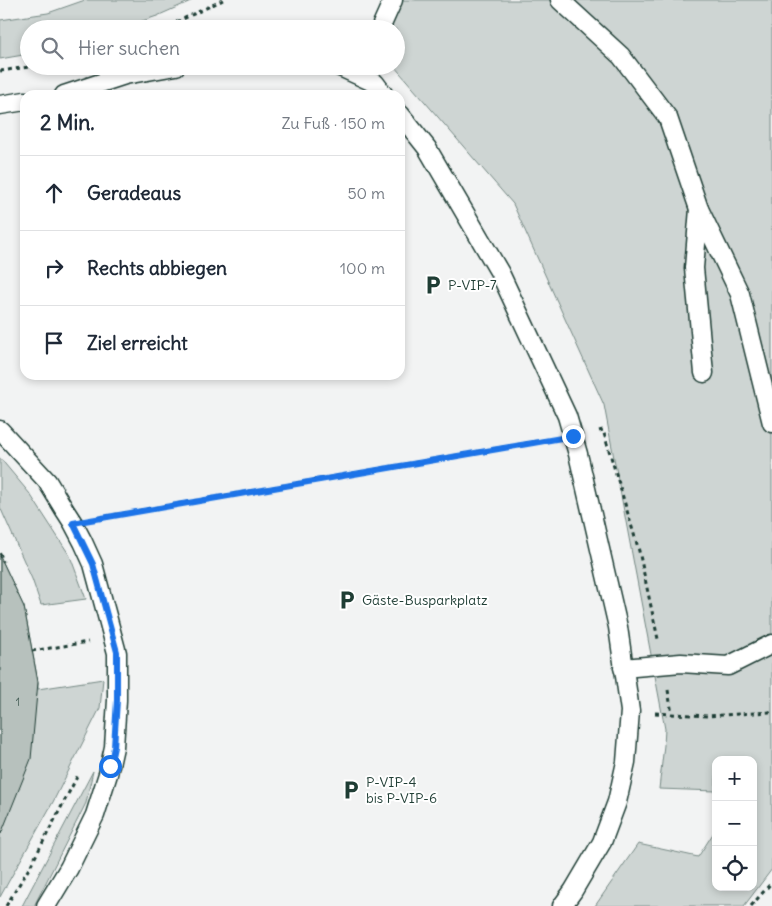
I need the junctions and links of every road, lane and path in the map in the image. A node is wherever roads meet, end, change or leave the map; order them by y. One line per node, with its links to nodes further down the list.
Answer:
1 (223, 0): 4 (path)
2 (393, 0): 5 (lane)
3 (560, 0): 15 (lane)
4 (181, 20)
5 (384, 20)
6 (20, 68): 7 (path)
7 (0, 71)
8 (125, 75): 10 (lane)
9 (365, 75): 11 (lane)
10 (79, 90)
11 (380, 90)
12 (20, 103): 13 (lane)
13 (2, 108)
14 (405, 120): 19 (lane)
15 (699, 209): 16 (lane); 17 (lane)
16 (704, 373)
17 (772, 423)
18 (0, 430): 20 (lane)
19 (573, 436): 20 (path); 26 (path); 27 (lane)
20 (73, 523): 23 (lane)
21 (0, 553): 22 (path)
22 (3, 562)
23 (113, 637): 25 (path); 34 (lane)
24 (772, 644): 26 (lane)
25 (32, 651)
26 (664, 664): 27 (lane); 30 (path)
27 (623, 668): 29 (lane)
28 (772, 710): 30 (path)
29 (630, 711): 30 (path); 35 (lane)
30 (672, 714)
31 (79, 774): 33 (path)
32 (772, 882): 36 (path)
33 (6, 906)
34 (46, 906)
35 (562, 906)
36 (751, 906)

